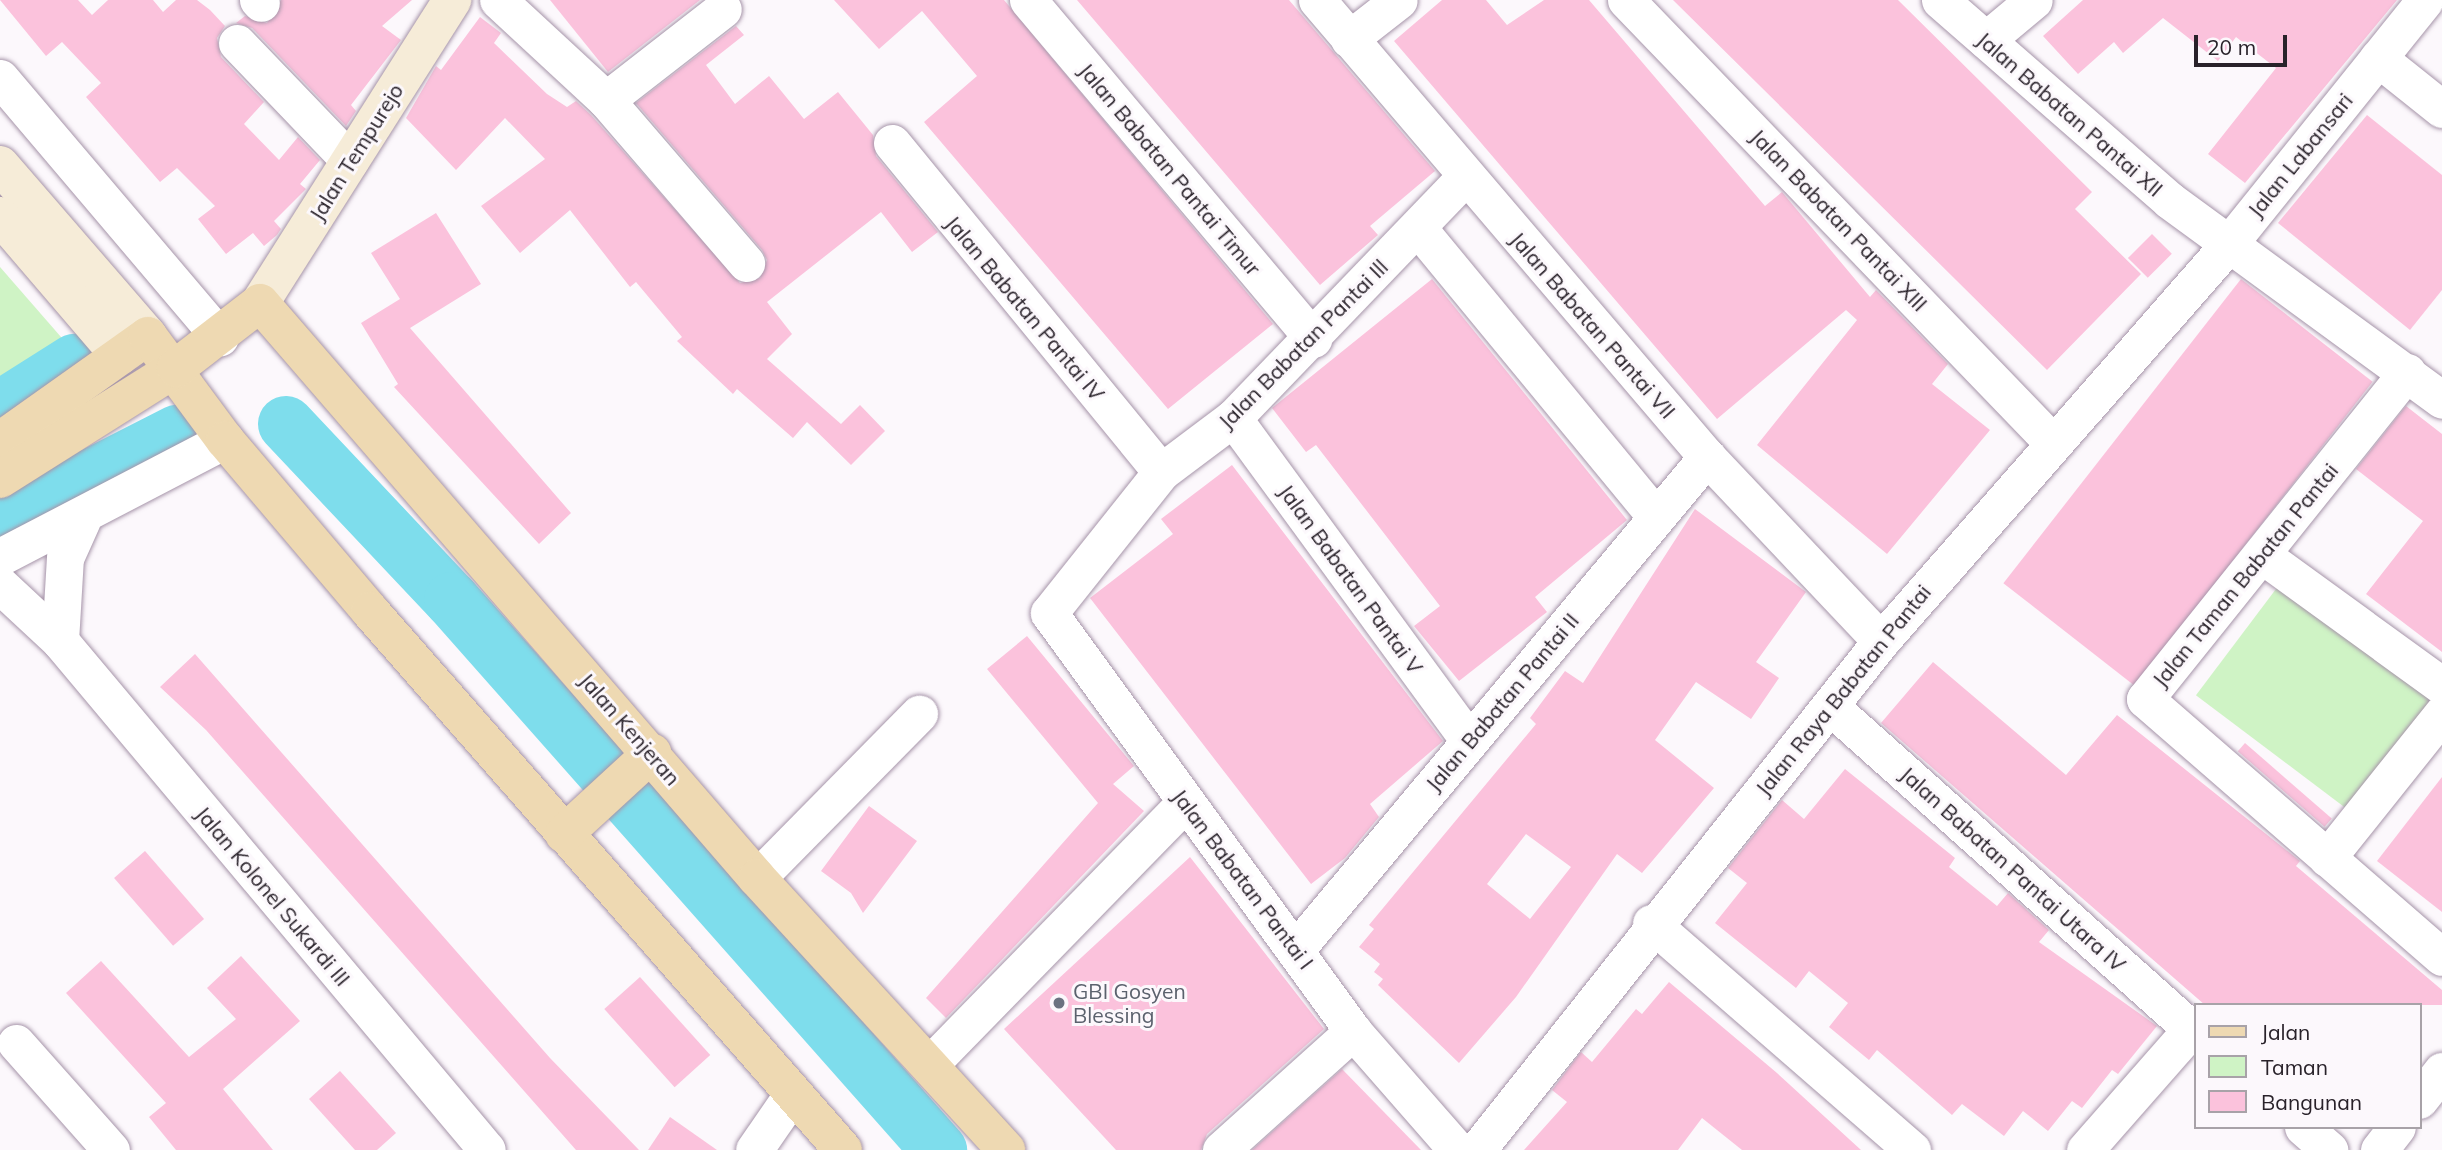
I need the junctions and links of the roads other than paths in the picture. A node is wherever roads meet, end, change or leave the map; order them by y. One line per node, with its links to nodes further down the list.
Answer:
1 (452, 0): 19 (street, Jalan Tempurejo)
2 (498, 0): 16 (street)
3 (1028, 0): 28 (street, Jalan Babatan Pantai Timur)
4 (1318, 0): 11 (street, Jalan Babatan Pantai VII)
5 (1399, 0): 11 (street)
6 (1626, 0): 37 (street, Jalan Babatan Pantai XIII)
7 (1940, 0): 12 (street, Jalan Babatan Pantai XII)
8 (2034, 0): 12 (street)
9 (2425, 0): 14 (street, Jalan Labansari)
10 (723, 9): 16 (street)
11 (1349, 39): 21 (street, Jalan Babatan Pantai VII)
12 (1986, 40): 24 (street, Jalan Babatan Pantai XII)
13 (237, 43): 19 (street)
14 (2378, 58): 17 (street); 24 (street, Jalan Labansari)
15 (0, 78): 27 (street)
16 (606, 100): 25 (street)
17 (2442, 110)
18 (891, 143): 39 (street, Jalan Babatan Pantai IV)
19 (350, 161): 26 (street, Jalan Tempurejo)
20 (0, 165): 29 (street)
21 (1465, 177): 23 (street, Jalan Babatan Pantai Ill); 38 (street, Jalan Babatan Pantai VII)
22 (0, 216): 29 (street)
23 (1418, 228): 28 (street, Jalan Babatan Pantai Ill); 41 (street)
24 (2228, 244): 31 (street, Jalan Babatan Pantai XII); 37 (street, Jalan Raya Babatan Pantai)
25 (746, 263)
26 (260, 303): 27 (main road); 54 (main road, Jalan Kenjeran)
27 (220, 337): 30 (main road)
28 (1313, 339): 34 (street, Jalan Babatan Pantai Ill)
29 (134, 346): 30 (main road); 32 (main road); 36 (main road)
30 (176, 368): 32 (main road); 35 (main road)
31 (2407, 372): 33 (street, Jalan Babatan Pantai XII); 43 (street, Jalan Taman Babatan Pantai)
32 (144, 388): 40 (main road)
33 (2442, 400)
34 (1233, 418): 39 (street, Jalan Babatan Pantai Ill); 53 (street, Jalan Babatan Pantai V)
35 (225, 440): 42 (street); 56 (main road)
36 (0, 441)
37 (2051, 441): 48 (street, Jalan Raya Babatan Pantai)
38 (1707, 457): 41 (street, Jalan Babatan Pantai II); 48 (street, Jalan Babatan Pantai VII)
39 (1161, 472): 46 (street, Jalan Babatan Pantai Ill)
40 (0, 479)
41 (1656, 517): 53 (street, Jalan Babatan Pantai II)
42 (82, 520): 44 (street); 47 (street)
43 (2262, 555): 49 (street); 57 (street, Jalan Taman Babatan Pantai)
44 (0, 557)
45 (0, 585): 47 (street, Jalan Kolonel Sukardi III)
46 (1055, 601): 55 (street, Jalan Babatan Pantai I)
47 (60, 641): 72 (street, Jalan Kolonel Sukardi III)
48 (1881, 641): 50 (street, Jalan Raya Babatan Pantai)
49 (2442, 686)
50 (1830, 707): 59 (street, Jalan Raya Babatan Pantai); 62 (street, Jalan Babatan Pantai Utara IV)
51 (919, 714): 58 (street)
52 (2442, 714): 57 (street)
53 (1469, 741): 60 (street, Jalan Babatan Pantai II)
54 (648, 756): 56 (main road); 58 (main road, Jalan Kenjeran)
55 (1185, 803): 60 (street, Jalan Babatan Pantai I); 65 (street)
56 (566, 831): 67 (main road)
57 (2327, 858): 61 (street, Jalan Taman Babatan Pantai)
58 (757, 878): 65 (main road, Jalan Kenjeran)
59 (1651, 923): 78 (street, Jalan Raya Babatan Pantai); 79 (street)
60 (1297, 948): 63 (street, Jalan Babatan Pantai I)
61 (2442, 957)
62 (2193, 1030): 80 (street)
63 (1353, 1031): 76 (street); 77 (street, Jalan Babatan Pantai I)
64 (16, 1043): 71 (street)
65 (930, 1064): 75 (main road, Jalan Kenjeran)
66 (2442, 1071): 68 (street)
67 (792, 1095): 73 (street); 74 (main road)
68 (2421, 1097)
69 (2305, 1129): 81 (street)
70 (2395, 1129): 82 (street)
71 (111, 1150)
72 (487, 1150)
73 (754, 1150)
74 (843, 1150)
75 (1006, 1150)
76 (1221, 1150)
77 (1457, 1150)
78 (1477, 1150)
79 (1912, 1150)
80 (2085, 1150)
81 (2329, 1150)
82 (2379, 1150)

